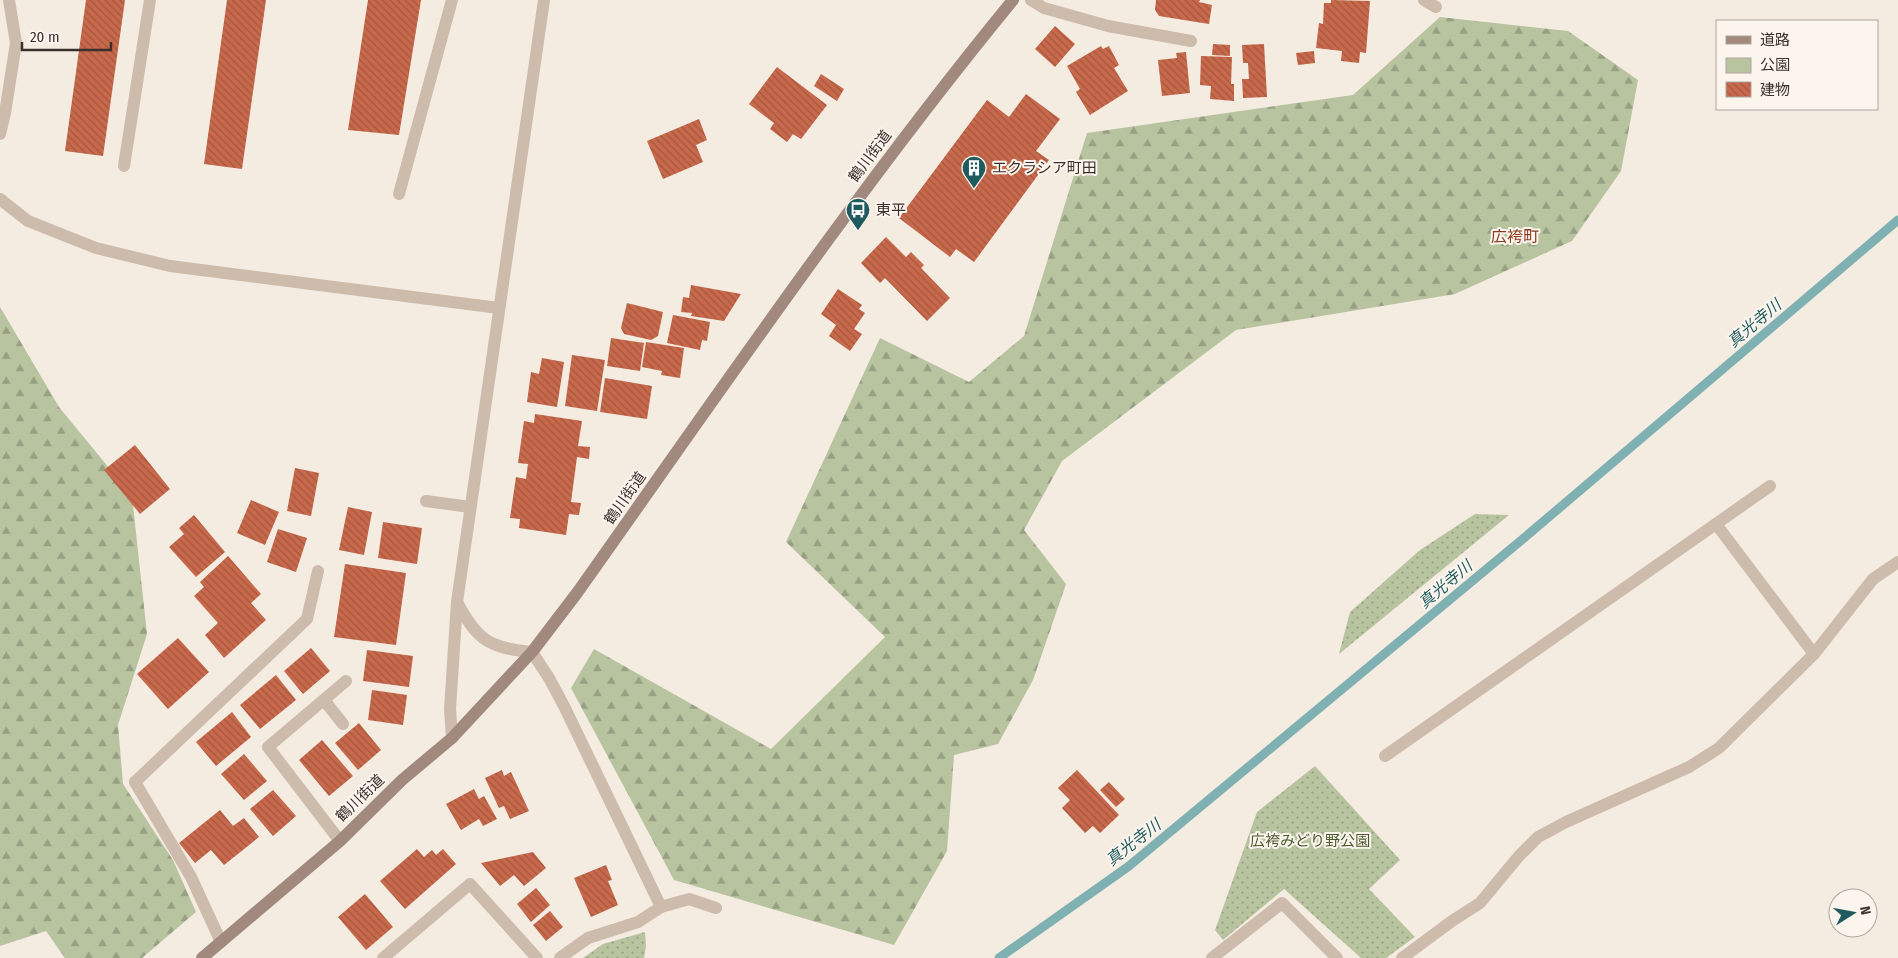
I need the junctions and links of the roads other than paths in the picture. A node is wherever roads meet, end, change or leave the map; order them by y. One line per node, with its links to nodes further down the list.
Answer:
1 (9, 0): 10 (street)
2 (150, 0): 11 (street)
3 (452, 0): 12 (street)
4 (544, 0): 14 (street)
5 (1013, 0): 22 (main road, 鶴川街道)
6 (1031, 0): 9 (street)
7 (1424, 0): 8 (street)
8 (1436, 7)
9 (1191, 41)
10 (0, 134)
11 (124, 166)
12 (399, 194)
13 (0, 199): 14 (street)
14 (499, 308): 17 (street)
15 (1770, 486): 18 (street)
16 (426, 501): 17 (street)
17 (470, 506): 21 (street)
18 (1716, 524): 23 (street); 28 (street)
19 (1898, 562): 23 (street)
20 (318, 571): 32 (street)
21 (457, 602): 22 (street); 27 (street)
22 (532, 652): 27 (main road, 鶴川街道); 30 (street)
23 (1814, 654): 39 (street)
24 (346, 681): 25 (street)
25 (324, 700): 26 (street); 29 (street)
26 (343, 724)
27 (452, 738): 29 (main road, 鶴川街道)
28 (1385, 756)
29 (340, 841): 32 (main road, 鶴川街道)
30 (662, 907): 31 (street); 36 (street)
31 (716, 908)
32 (221, 942): 33 (main road, 鶴川街道)
33 (202, 958)
34 (383, 958): 35 (street)
35 (537, 958)
36 (560, 958)
37 (1212, 958): 38 (street)
38 (1337, 958)
39 (1402, 958)

